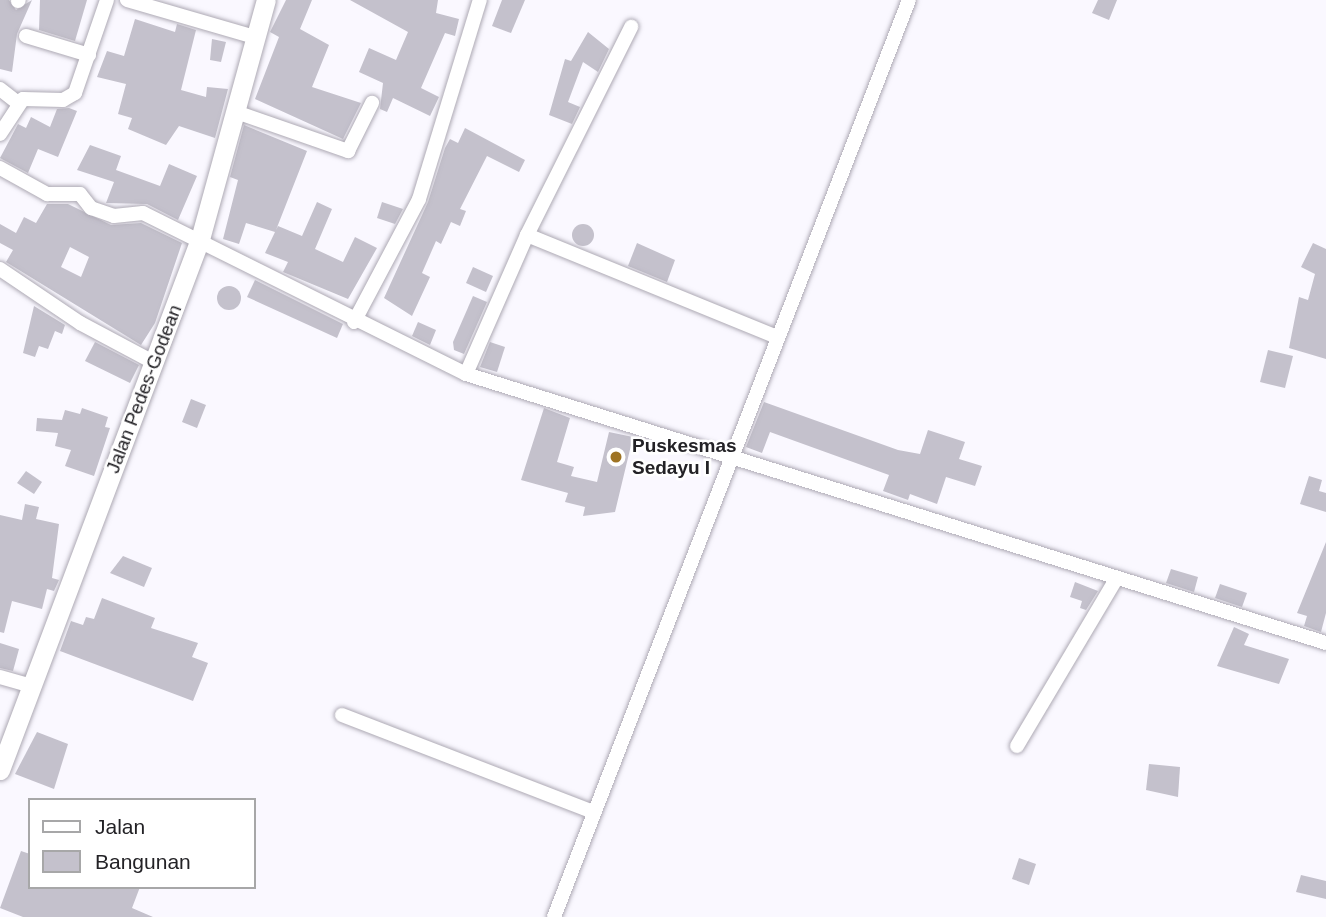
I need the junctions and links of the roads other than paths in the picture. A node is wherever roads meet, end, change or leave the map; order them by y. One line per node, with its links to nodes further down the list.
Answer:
1 (107, 0): 9 (street)
2 (127, 0): 8 (street)
3 (266, 0): 8 (street, Jalan Pedes-Godean)
4 (480, 0): 19 (street)
5 (909, 0): 20 (street)
6 (631, 27): 16 (street)
7 (26, 37): 9 (street)
8 (254, 37): 13 (street, Jalan Pedes-Godean)
9 (89, 55): 12 (street)
10 (0, 89): 12 (street)
11 (372, 103): 13 (street)
12 (19, 104): 14 (street)
13 (236, 112): 17 (street, Jalan Pedes-Godean)
14 (0, 134)
15 (0, 168): 17 (street)
16 (527, 235): 20 (street); 22 (street)
17 (200, 239): 19 (street); 21 (street, Jalan Pedes-Godean)
18 (0, 269): 21 (street)
19 (354, 322): 22 (street)
20 (777, 337): 23 (street)
21 (155, 363): 27 (street, Jalan Pedes-Godean)
22 (466, 374): 23 (street)
23 (730, 456): 24 (street); 31 (street)
24 (1116, 579): 25 (street); 29 (street)
25 (1325, 640)
26 (0, 677): 27 (street)
27 (32, 685): 30 (street, Jalan Pedes-Godean)
28 (342, 715): 31 (street)
29 (1017, 746)
30 (0, 770)
31 (594, 812): 32 (street)
32 (554, 917)

